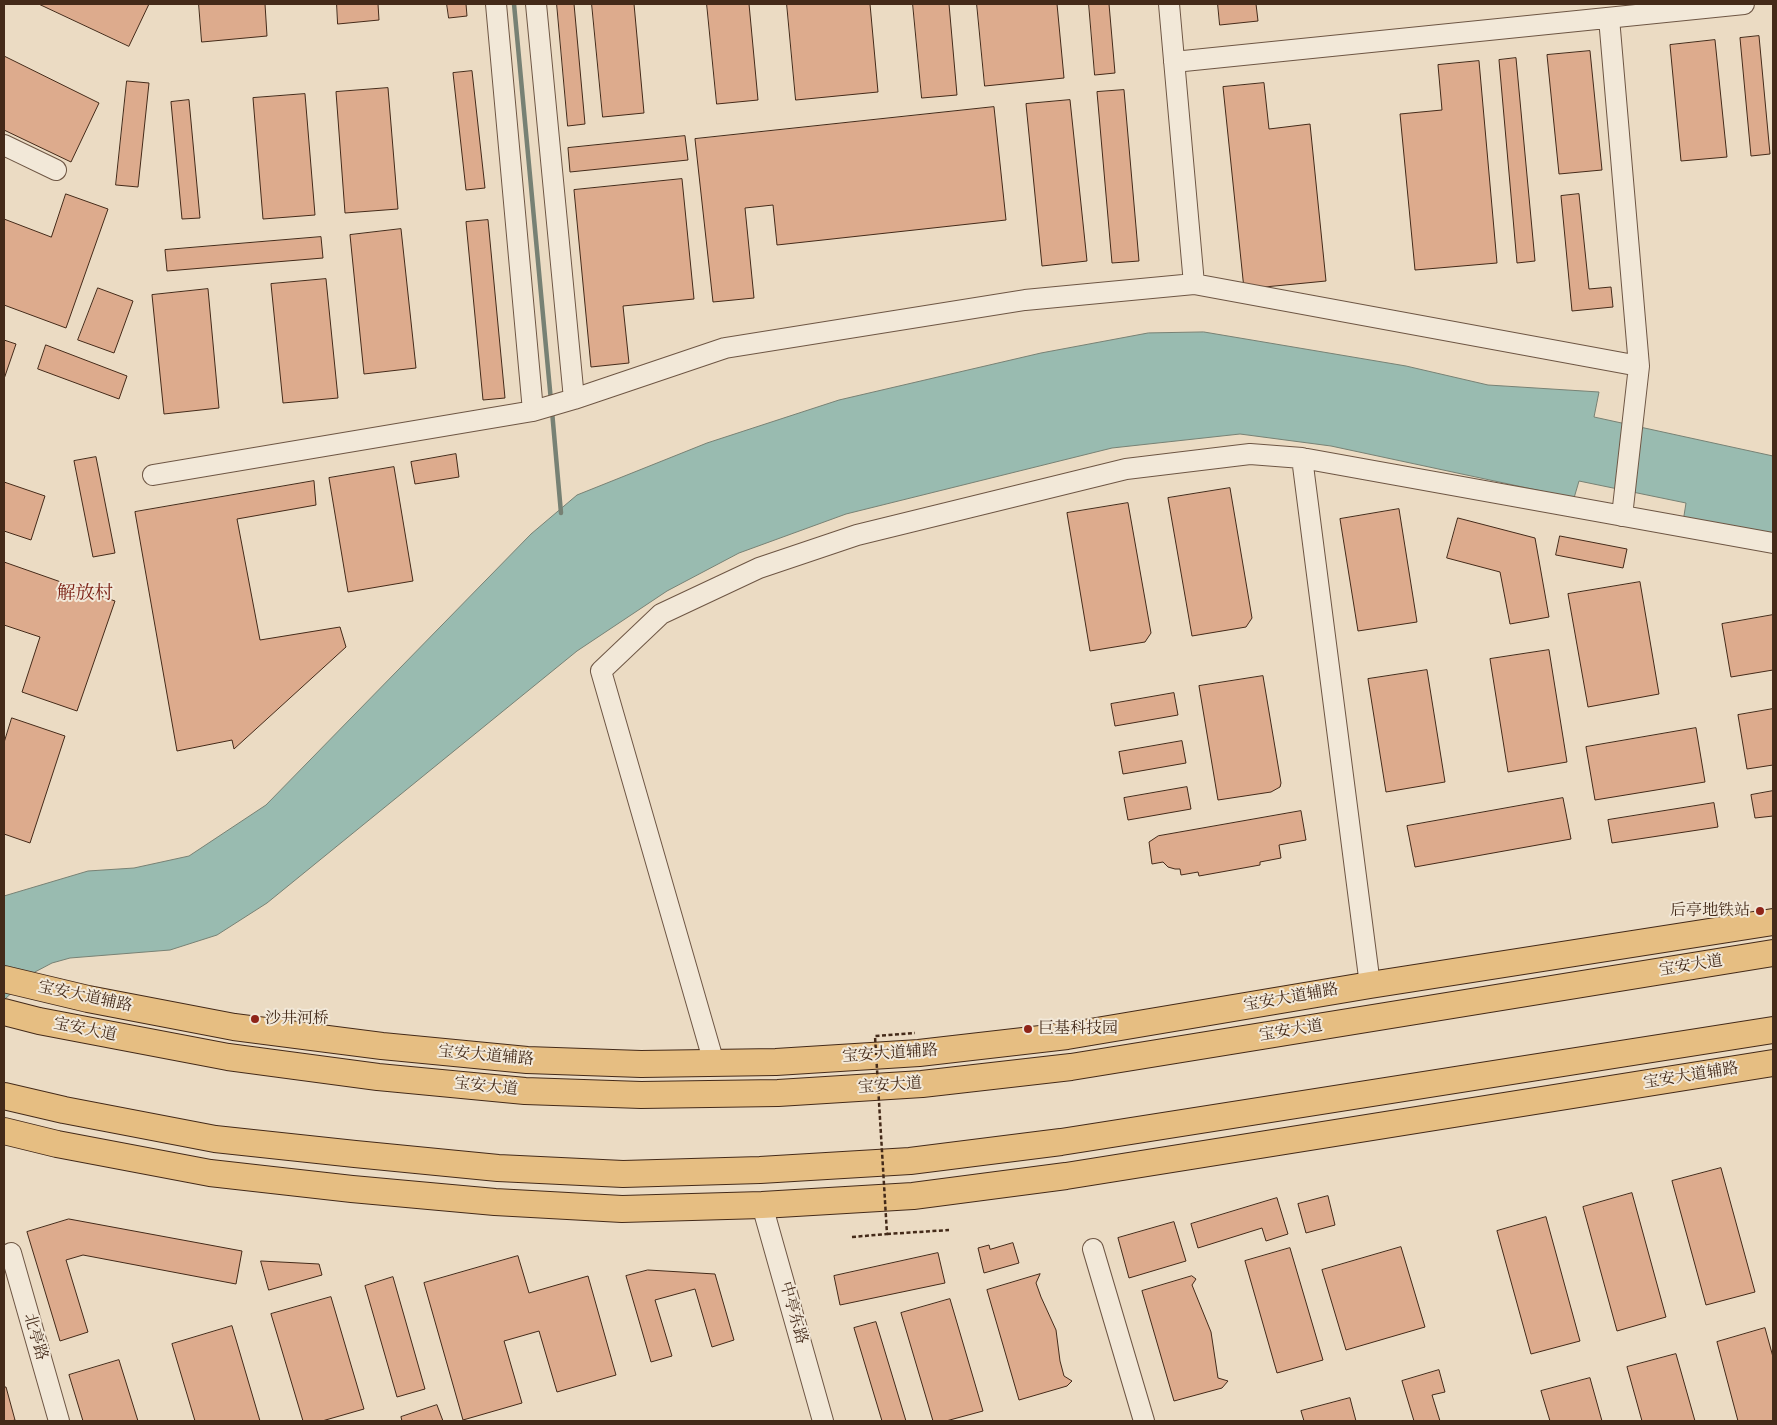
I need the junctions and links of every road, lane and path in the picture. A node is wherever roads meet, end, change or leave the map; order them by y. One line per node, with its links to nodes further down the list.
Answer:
1 (496, 4): 12 (street)
2 (536, 4): 11 (street)
3 (1169, 4): 6 (street)
4 (1744, 4): 5 (street)
5 (1609, 18): 6 (street); 10 (street)
6 (1174, 62): 9 (street)
7 (4, 145): 8 (street)
8 (56, 170)
9 (1194, 284): 10 (street); 11 (street)
10 (1639, 366): 15 (street)
11 (569, 401): 12 (street)
12 (537, 410): 14 (street)
13 (1302, 458): 15 (street); 20 (street); 26 (street)
14 (153, 475)
15 (1622, 516): 16 (street)
16 (1773, 543)
17 (1773, 922): 20 (main road, 宝安大道辅路)
18 (1773, 952): 27 (main road, 宝安大道)
19 (4, 979): 26 (main road, 宝安大道辅路)
20 (1370, 985): 24 (main road, 宝安大道辅路)
21 (4, 1012): 27 (main road, 宝安大道)
22 (1773, 1030): 30 (main road)
23 (915, 1033): 36 (path, bridge)
24 (883, 1056): 26 (main road, 宝安大道辅路); 27 (main road)
25 (1773, 1062): 32 (main road, 宝安大道辅路)
26 (714, 1063)
27 (1071, 1067)
28 (4, 1096): 31 (main road)
29 (4, 1131): 34 (main road, 宝安大道辅路)
30 (989, 1151): 31 (main road); 32 (main road)
31 (374, 1156): 34 (main road)
32 (1174, 1159): 33 (main road, 宝安大道辅路)
33 (762, 1205): 34 (main road, 宝安大道辅路); 41 (street, 中亭东路)
34 (559, 1206)
35 (949, 1230): 36 (path)
36 (887, 1234): 37 (path, bridge)
37 (852, 1237)
38 (1093, 1249): 42 (street)
39 (11, 1253): 40 (street, 北亭路)
40 (59, 1421)
41 (824, 1421)
42 (1144, 1421)

